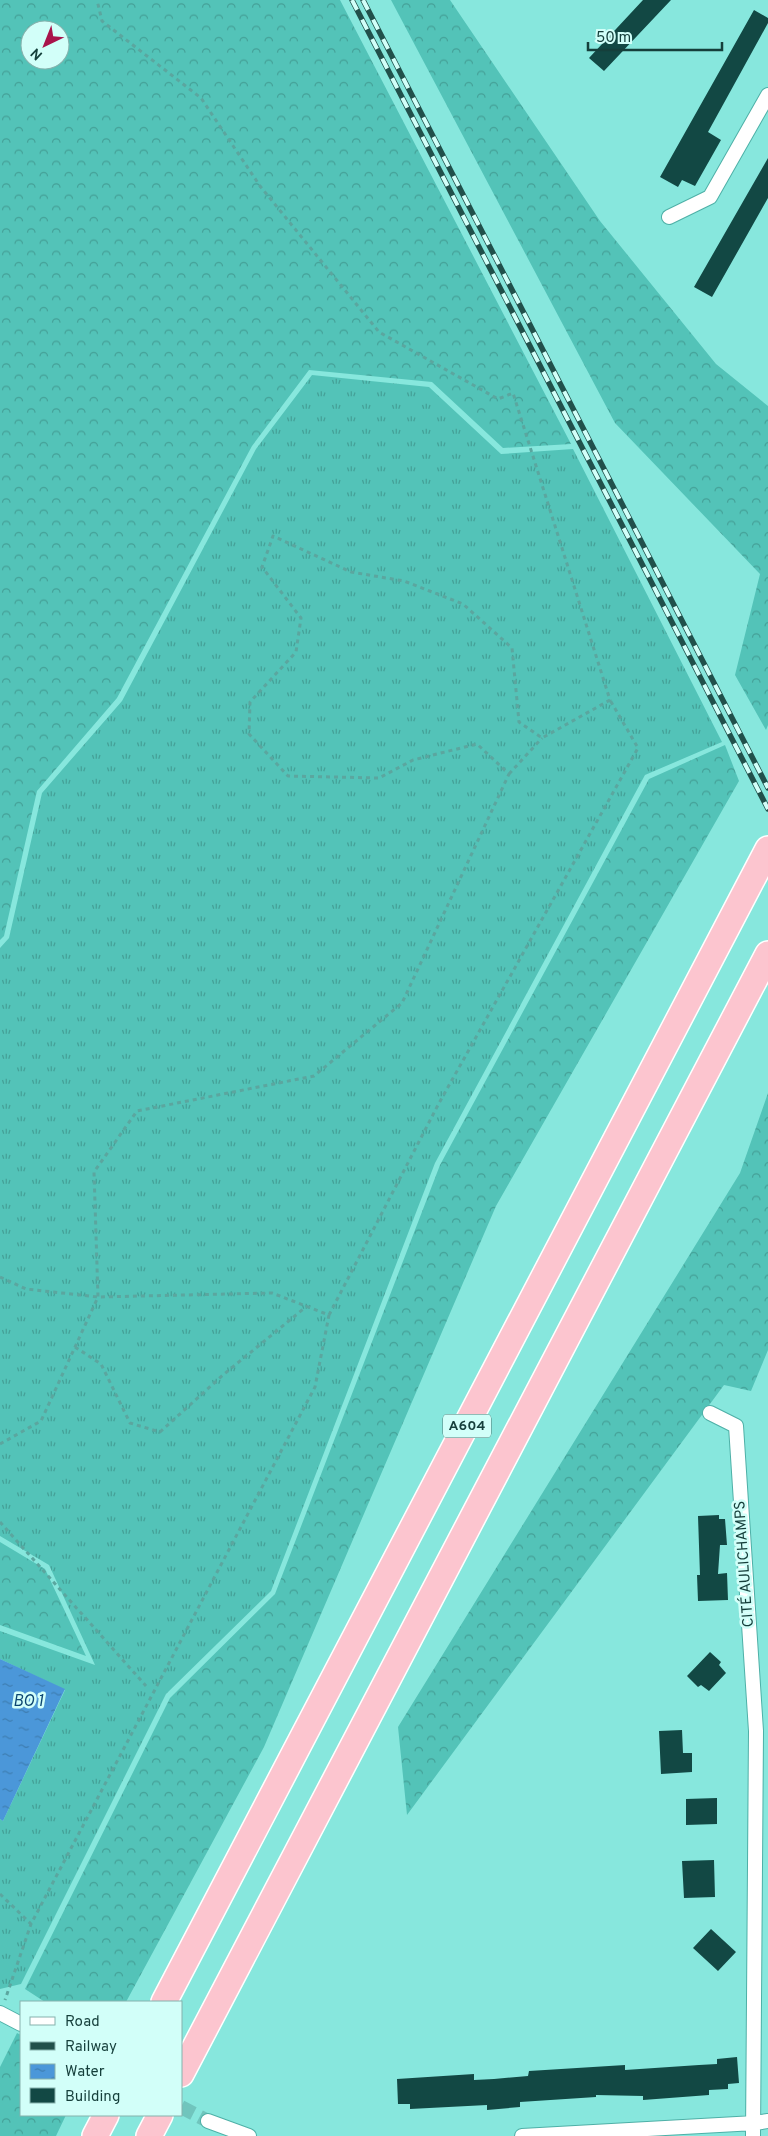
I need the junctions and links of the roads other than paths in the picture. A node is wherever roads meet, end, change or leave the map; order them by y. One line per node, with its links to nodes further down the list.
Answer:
1 (768, 95): 2 (street)
2 (670, 217)
3 (768, 849): 8 (highway, A604)
4 (768, 954): 11 (highway, A604)
5 (710, 1413): 6 (street, CITÉ AULICHAMPS)
6 (762, 1727): 7 (street, CITÉ AULICHAMPS)
7 (762, 1921): 15 (street, CITÉ AULICHAMPS)
8 (165, 2001)
9 (0, 2013): 10 (street)
10 (20, 2023)
11 (182, 2072)
12 (105, 2116): 16 (highway)
13 (159, 2116): 17 (highway)
14 (208, 2121): 18 (street)
15 (759, 2127): 19 (street)
16 (95, 2136)
17 (149, 2136)
18 (249, 2136)
19 (522, 2136)

